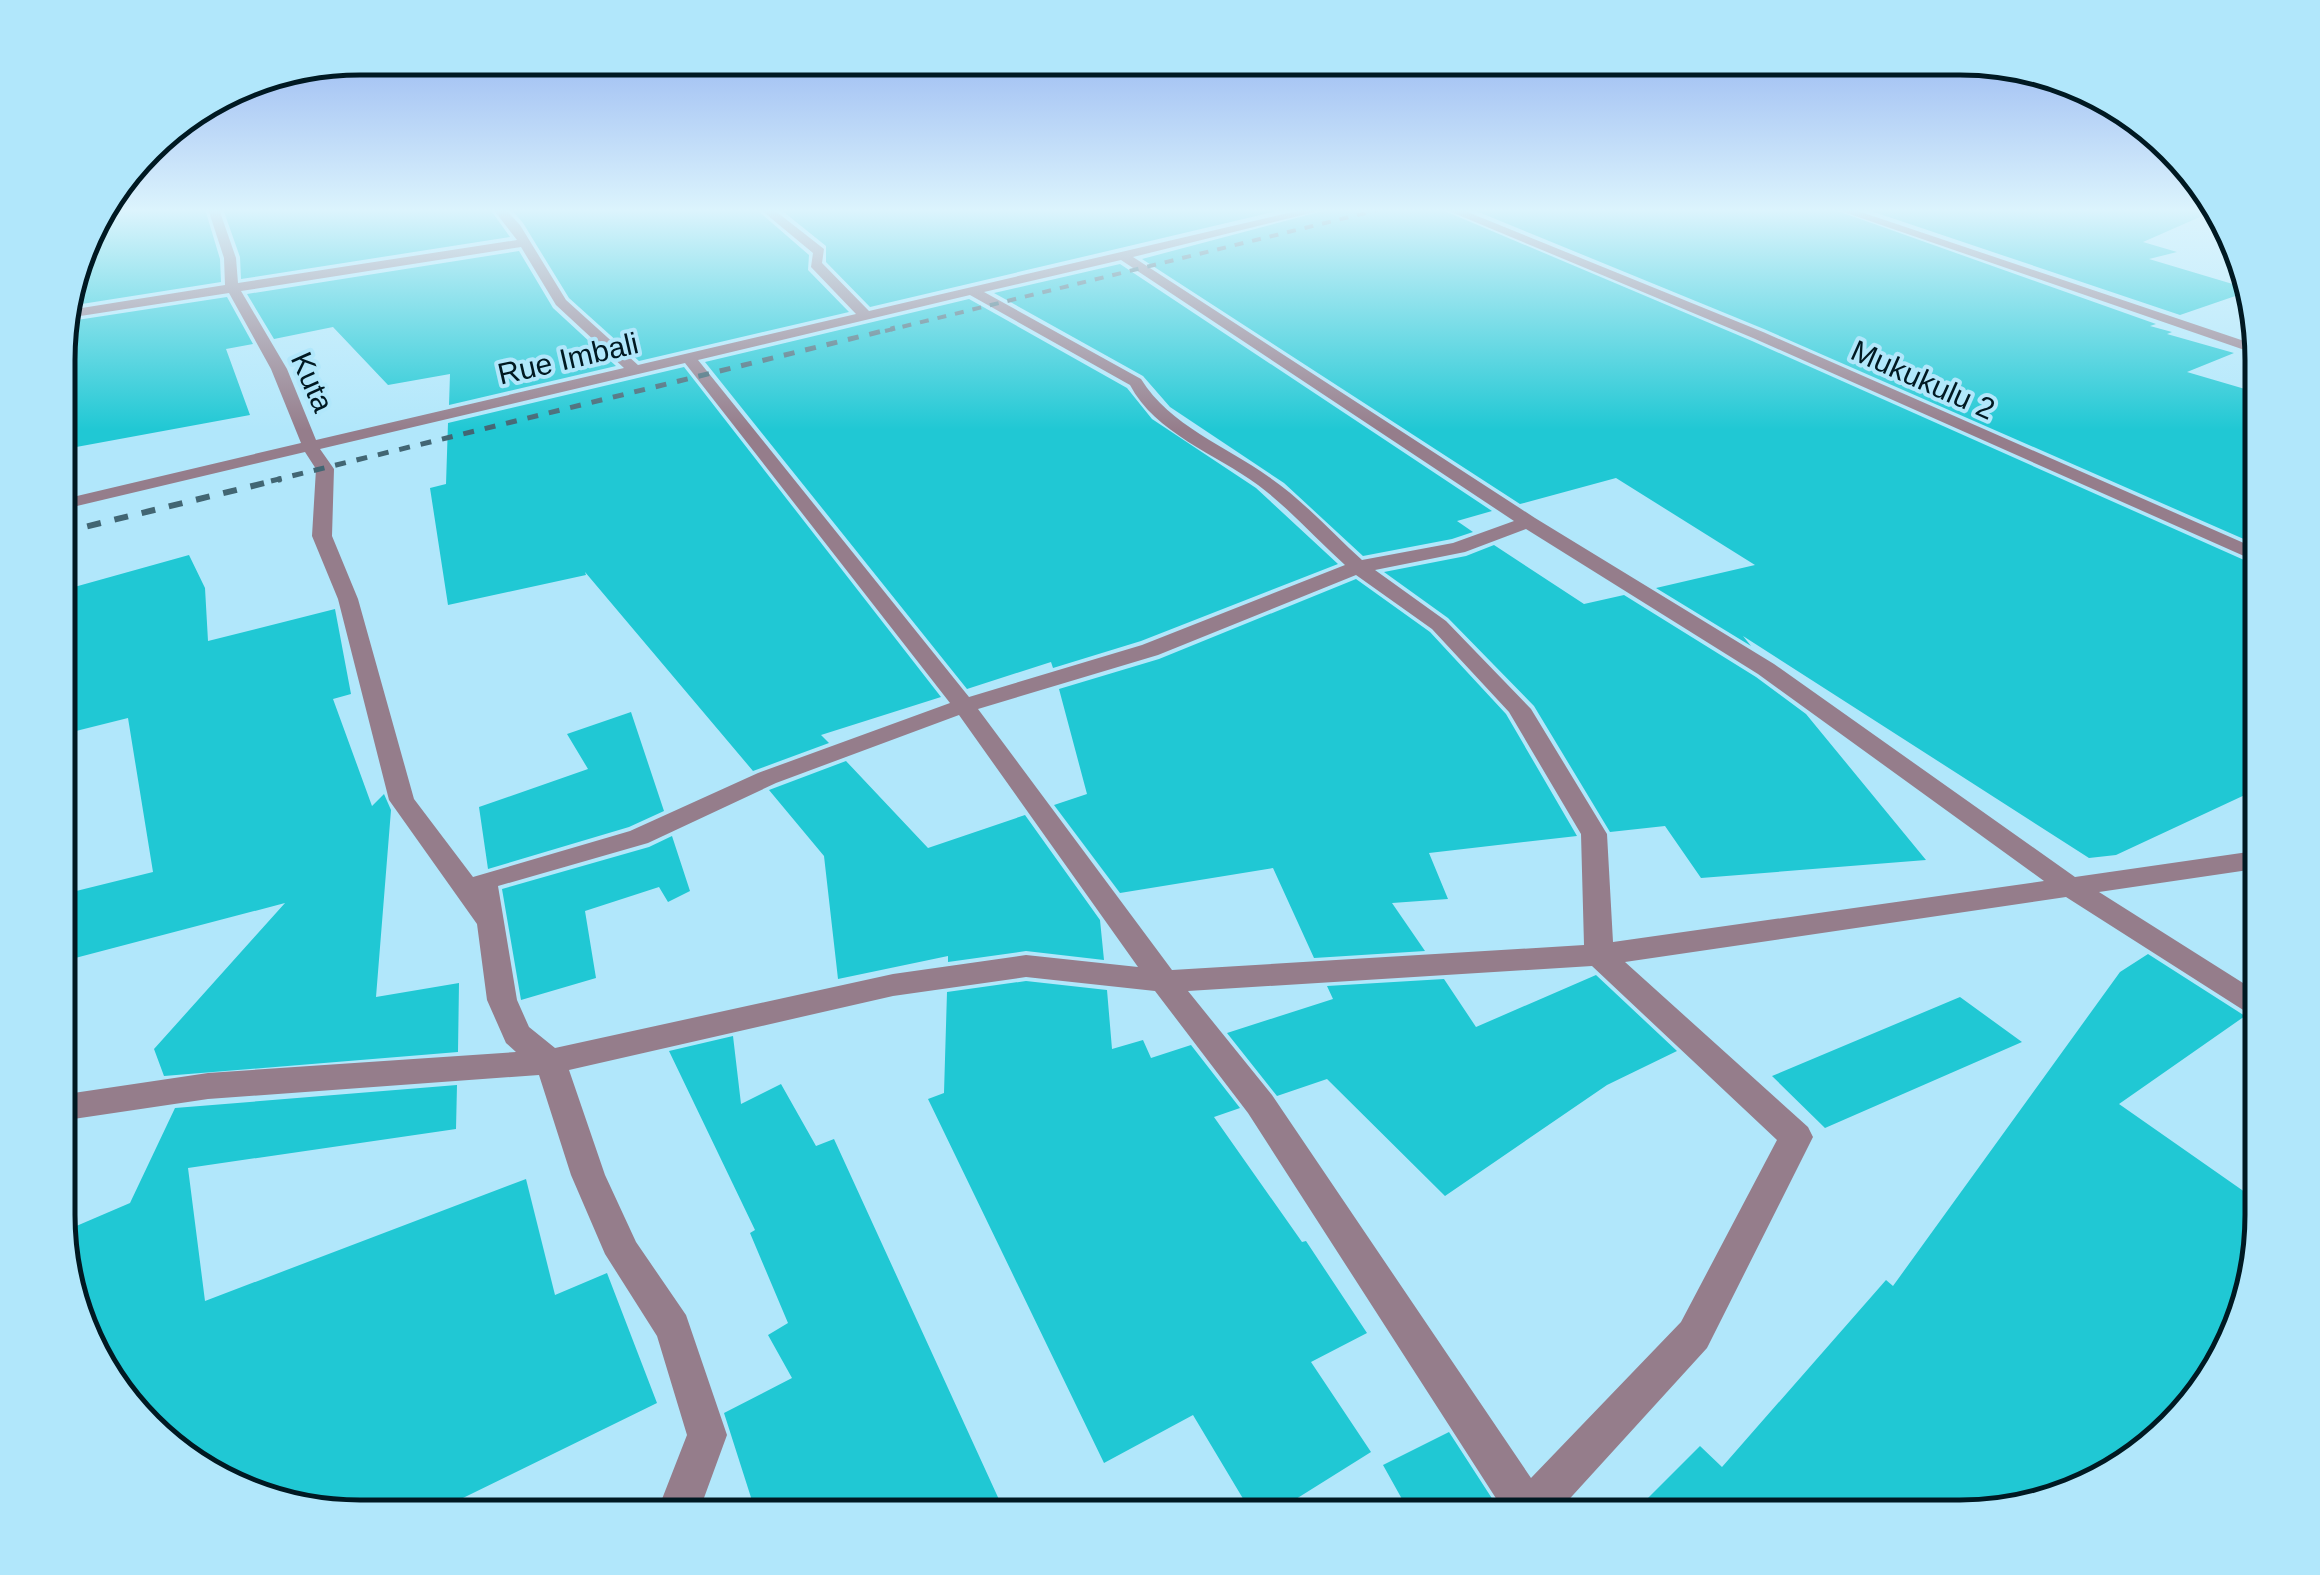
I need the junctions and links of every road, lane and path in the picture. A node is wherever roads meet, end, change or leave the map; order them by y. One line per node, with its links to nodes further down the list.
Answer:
1 (232, 282): 9 (street, Kuta)
2 (262, 282): 9 (street)
3 (548, 282): 15 (street)
4 (833, 282): 12 (street)
5 (1019, 282): 10 (street, Rue Imbali)
6 (1164, 282): 18 (street)
7 (1627, 282): 19 (street, Mukukulu 2)
8 (2055, 282): 13 (street)
9 (232, 287): 11 (street); 16 (street, Kuta)
10 (976, 293): 12 (street, Rue Imbali); 20 (street)
11 (79, 312)
12 (868, 318): 14 (street, Rue Imbali)
13 (2244, 346)
14 (690, 360): 15 (street, Rue Imbali); 21 (street)
15 (636, 371): 16 (street, Rue Imbali)
16 (311, 448): 17 (street, Rue Imbali); 24 (street, Kuta)
17 (75, 502)
18 (1528, 522): 20 (street); 23 (street)
19 (2244, 550)
20 (1358, 567): 21 (street); 25 (street)
21 (964, 706): 24 (street); 26 (street)
22 (2244, 861): 23 (street)
23 (2072, 888): 25 (street); 27 (street)
24 (490, 922): 28 (street)
25 (1599, 955): 26 (street); 31 (street)
26 (1164, 980): 28 (street); 30 (street)
27 (2244, 998)
28 (550, 1062): 29 (street); 32 (street)
29 (75, 1106)
30 (1520, 1499)
31 (1543, 1499)
32 (682, 1500)

